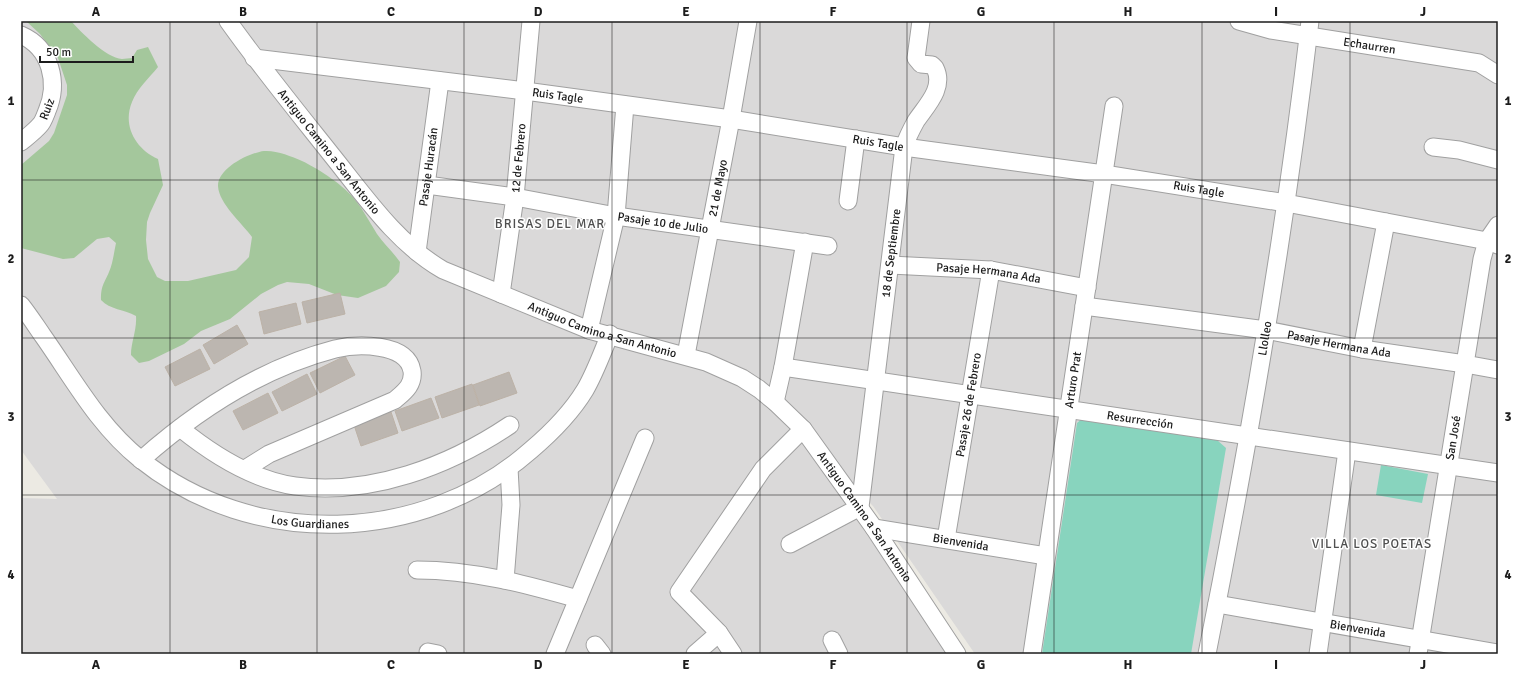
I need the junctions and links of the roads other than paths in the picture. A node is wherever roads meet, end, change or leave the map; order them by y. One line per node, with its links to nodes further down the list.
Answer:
1 (228, 21): 8 (street, Antiguo Camino a San Antonio)
2 (531, 21): 11 (street, 12 de Febrero)
3 (748, 21): 14 (street, 21 de Mayo)
4 (921, 21): 18 (street, 18 de Septiembre)
5 (1239, 21): 6 (street, Echaurren)
6 (1309, 28): 9 (street, Echaurren); 24 (street, Llolleo)
7 (21, 35): 16 (street, Ruiz)
8 (254, 58): 10 (street, Ruis Tagle); 32 (street, Antiguo Camino a San Antonio)
9 (1498, 75)
10 (440, 81): 11 (street, Ruis Tagle); 21 (street, Pasaje Huracán)
11 (525, 91): 12 (street, Ruis Tagle); 22 (street, 12 de Febrero)
12 (625, 105): 14 (street, Ruis Tagle); 25 (street)
13 (1114, 106): 20 (street, Arturo Prat)
14 (731, 119): 15 (street, Ruis Tagle); 28 (street, 21 de Mayo)
15 (856, 139): 18 (street, Ruis Tagle); 23 (street)
16 (22, 141)
17 (1433, 146): 19 (street)
18 (904, 147): 20 (street, Ruis Tagle); 33 (street, 18 de Septiembre)
19 (1498, 160)
20 (1104, 174): 24 (street, Ruis Tagle); 35 (street, Arturo Prat)
21 (427, 185): 22 (street, Pasaje 10 de Julio); 32 (street, Pasaje Huracán)
22 (516, 197): 25 (street, Pasaje 10 de Julio); 36 (street, 12 de Febrero)
23 (848, 201)
24 (1286, 203): 26 (street, Ruis Tagle); 40 (street, Llolleo)
25 (616, 216): 28 (street, Pasaje 10 de Julio); 39 (street)
26 (1386, 222): 30 (street, Ruis Tagle); 42 (street)
27 (1498, 225): 30 (street, San José)
28 (709, 230): 29 (street, Pasaje 10 de Julio); 43 (street, 21 de Mayo)
29 (804, 242): 31 (street, Pasaje 10 de Julio); 45 (street)
30 (1493, 243): 44 (street, San José)
31 (828, 246)
32 (417, 252): 36 (street, Antiguo Camino a San Antonio)
33 (890, 265): 34 (street, Pasaje Hermana Ada); 47 (street, 18 de Septiembre)
34 (991, 270): 35 (street, Pasaje Hermana Ada); 48 (street, Pasaje 26 de Febrero)
35 (1087, 288): 38 (street, Arturo Prat)
36 (501, 294): 39 (street, Antiguo Camino a San Antonio)
37 (21, 305): 57 (street, Los Guardianes)
38 (1084, 306): 40 (street, Pasaje Hermana Ada); 50 (street, Arturo Prat)
39 (589, 330): 41 (street, Antiguo Camino a San Antonio)
40 (1266, 330): 42 (street, Pasaje Hermana Ada); 54 (street, Llolleo)
41 (610, 334): 43 (street, Antiguo Camino a San Antonio); 59 (street, Los Guardianes)
42 (1362, 349): 44 (street, Pasaje Hermana Ada)
43 (686, 356): 49 (street, Antiguo Camino a San Antonio)
44 (1465, 364): 46 (street, Pasaje Hermana Ada); 58 (street, San José)
45 (783, 367): 47 (street, Resurrección); 49 (street)
46 (1498, 370)
47 (875, 381): 48 (street, Resurrección); 62 (street, 18 de Septiembre)
48 (970, 395): 50 (street, Resurrección); 64 (street, Pasaje 26 de Febrero)
49 (775, 402): 53 (street, Antiguo Camino a San Antonio)
50 (1068, 409): 54 (street, Resurrección); 66 (street, Arturo Prat)
51 (510, 425): 60 (street)
52 (180, 428): 57 (street); 60 (street); 60 (street)
53 (802, 429): 62 (street, Antiguo Camino a San Antonio); 72 (street)
54 (1249, 436): 56 (street, Resurrección); 70 (street, Llolleo)
55 (645, 438): 69 (street)
56 (1348, 451): 58 (street, Resurrección); 71 (street)
57 (141, 460): 59 (street, Los Guardianes)
58 (1449, 466): 61 (street, Resurrección); 73 (street, San José)
59 (509, 468): 68 (street)
60 (245, 469)
61 (1498, 473)
62 (860, 507): 63 (street, Antiguo Camino a San Antonio); 65 (street)
63 (874, 528): 64 (street, Bienvenida); 74 (street, Antiguo Camino a San Antonio)
64 (946, 539): 66 (street, Bienvenida)
65 (790, 544)
66 (1046, 556): 78 (street, Arturo Prat)
67 (417, 570): 68 (street)
68 (505, 580): 69 (street)
69 (578, 600): 75 (street)
70 (1217, 604): 71 (street, Bienvenida); 79 (street, Llolleo)
71 (1322, 623): 73 (street, Bienvenida); 80 (street)
72 (719, 633): 76 (street); 77 (street)
73 (1419, 647): 81 (street, Bienvenida)
74 (955, 653)
75 (555, 654)
76 (695, 654)
77 (733, 654)
78 (1032, 654)
79 (1207, 654)
80 (1318, 654)
81 (1498, 654)

